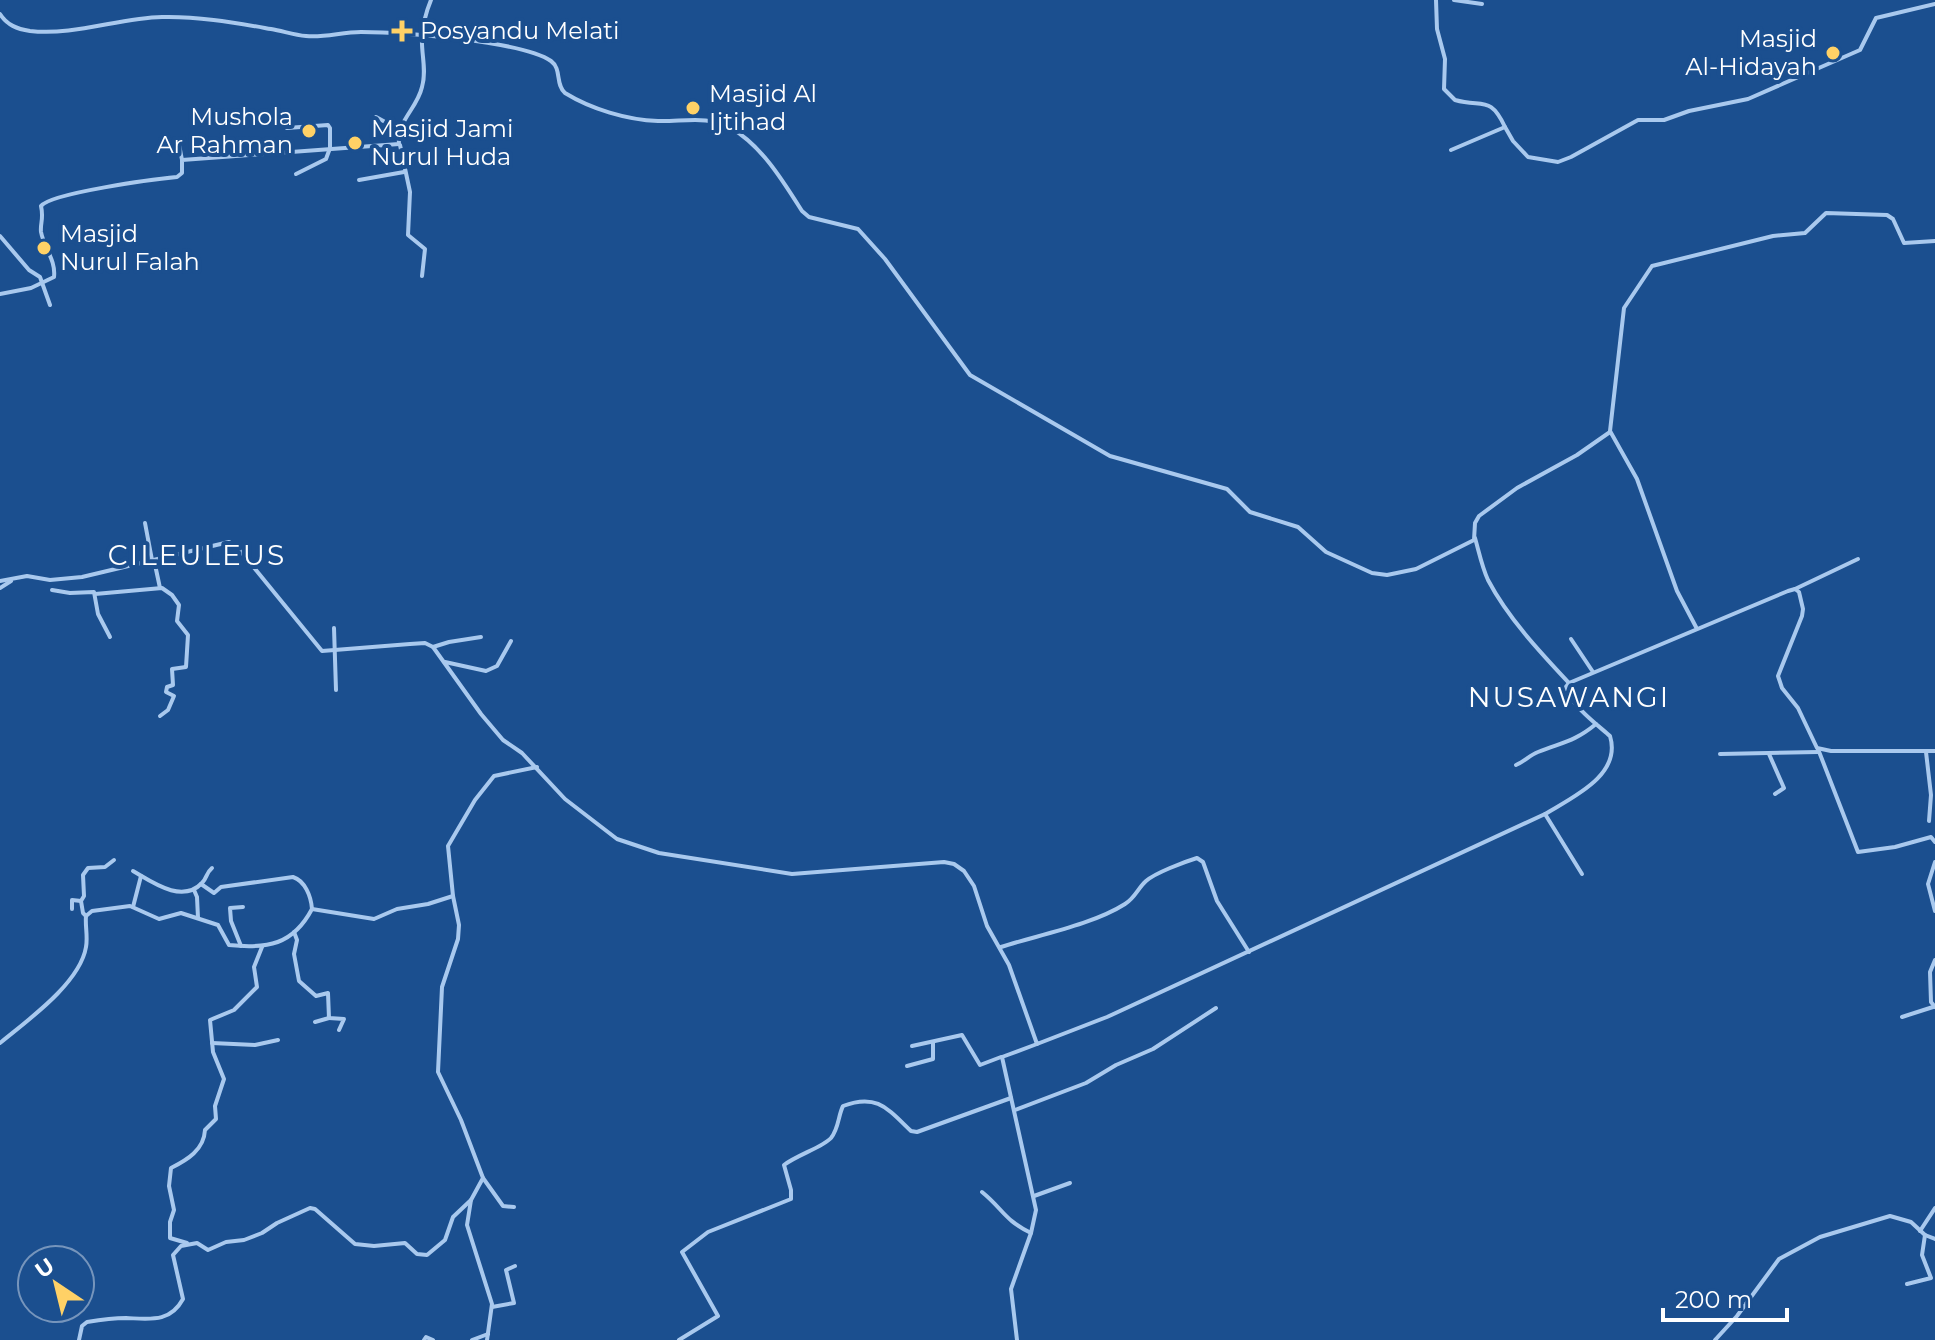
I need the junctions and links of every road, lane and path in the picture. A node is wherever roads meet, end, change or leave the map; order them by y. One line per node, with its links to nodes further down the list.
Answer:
1 (431, 0): 7 (street)
2 (1436, 0): 9 (street)
3 (1454, 0): 4 (street)
4 (1482, 4)
5 (1935, 4): 9 (street)
6 (0, 14): 7 (street)
7 (422, 35): 11 (street); 28 (street)
8 (376, 117): 11 (street)
9 (1505, 127): 15 (street)
10 (287, 128): 14 (street)
11 (398, 133): 13 (street)
12 (178, 139): 16 (street)
13 (399, 144): 14 (street); 17 (street)
14 (330, 148): 16 (street); 18 (street)
15 (1451, 150)
16 (182, 160): 23 (street)
17 (404, 172): 19 (street); 22 (street)
18 (296, 174)
19 (359, 180)
20 (0, 236): 23 (street)
21 (1935, 241): 26 (street)
22 (422, 276)
23 (44, 284): 24 (street); 25 (street)
24 (0, 294)
25 (50, 305)
26 (1610, 432): 28 (street); 41 (street)
27 (145, 523): 30 (street)
28 (1475, 538): 50 (street)
29 (1858, 559): 37 (street)
30 (153, 560): 32 (street); 36 (street); 47 (street)
31 (24, 569): 32 (street)
32 (27, 576): 33 (street)
33 (12, 580): 34 (street); 35 (street)
34 (0, 581)
35 (0, 588)
36 (160, 588): 39 (street); 52 (street)
37 (1795, 589): 41 (street); 54 (street)
38 (52, 590): 39 (street)
39 (95, 594): 42 (street)
40 (334, 628): 47 (street)
41 (1696, 628): 49 (street)
42 (110, 637)
43 (481, 637): 46 (street)
44 (1571, 639): 49 (street)
45 (511, 641): 48 (street)
46 (433, 647): 47 (street); 48 (street)
47 (336, 652): 51 (street)
48 (445, 662): 60 (street)
49 (1593, 672): 50 (street)
50 (1569, 683): 53 (street)
51 (336, 690)
52 (160, 716)
53 (1596, 724): 59 (street); 62 (street)
54 (1818, 751): 56 (street); 58 (street); 64 (street)
55 (1935, 751): 56 (street)
56 (1926, 752): 63 (street)
57 (1720, 754): 58 (street)
58 (1769, 754): 61 (street)
59 (1516, 765)
60 (537, 767): 73 (street); 85 (street)
61 (1775, 794)
62 (1545, 814): 69 (street); 86 (street)
63 (1929, 821)
64 (1935, 842)
65 (114, 860): 74 (street)
66 (1935, 862): 79 (street)
67 (212, 868): 71 (street)
68 (133, 871): 70 (street)
69 (1582, 874)
70 (141, 876): 72 (street); 75 (street)
71 (201, 884): 72 (street); 78 (street)
72 (193, 889): 81 (street)
73 (453, 896): 78 (street); 104 (street)
74 (81, 901): 77 (street); 80 (street)
75 (133, 907): 80 (street); 81 (street)
76 (243, 907): 83 (street)
77 (72, 909)
78 (312, 909): 82 (street)
79 (1935, 911)
80 (86, 916): 96 (street)
81 (198, 918): 83 (street)
82 (294, 932): 84 (street); 91 (street)
83 (241, 946): 84 (street)
84 (262, 947): 97 (street)
85 (1001, 947): 86 (street); 98 (street)
86 (1249, 952): 98 (street)
87 (1935, 960): 88 (street)
88 (1934, 1007): 90 (street)
89 (1216, 1008): 103 (street)
90 (1902, 1017)
91 (329, 1018): 92 (street); 93 (street)
92 (315, 1022)
93 (339, 1030)
94 (278, 1040): 97 (street)
95 (933, 1041): 99 (street); 100 (street); 101 (street)
96 (0, 1043)
97 (212, 1043): 114 (street)
98 (1037, 1044): 100 (street)
99 (912, 1046)
100 (1002, 1057): 102 (street)
101 (907, 1066)
102 (1011, 1098): 103 (street); 124 (street)
103 (1015, 1110): 107 (street)
104 (483, 1178): 108 (street); 109 (street)
105 (1070, 1183): 107 (street)
106 (982, 1192): 111 (street)
107 (1034, 1196): 111 (street)
108 (471, 1200): 114 (street); 118 (street)
109 (514, 1207)
110 (1935, 1208): 112 (street)
111 (1031, 1233): 125 (street)
112 (1922, 1233): 113 (street); 116 (street); 126 (street)
113 (1935, 1239)
114 (189, 1244): 120 (street)
115 (515, 1266): 118 (street)
116 (1933, 1274): 117 (street)
117 (1907, 1284)
118 (492, 1307): 119 (street)
119 (488, 1337): 123 (street)
120 (79, 1340)
121 (424, 1340): 122 (street)
122 (433, 1340)
123 (472, 1340)
124 (679, 1340)
125 (1017, 1340)
126 (1715, 1340)

